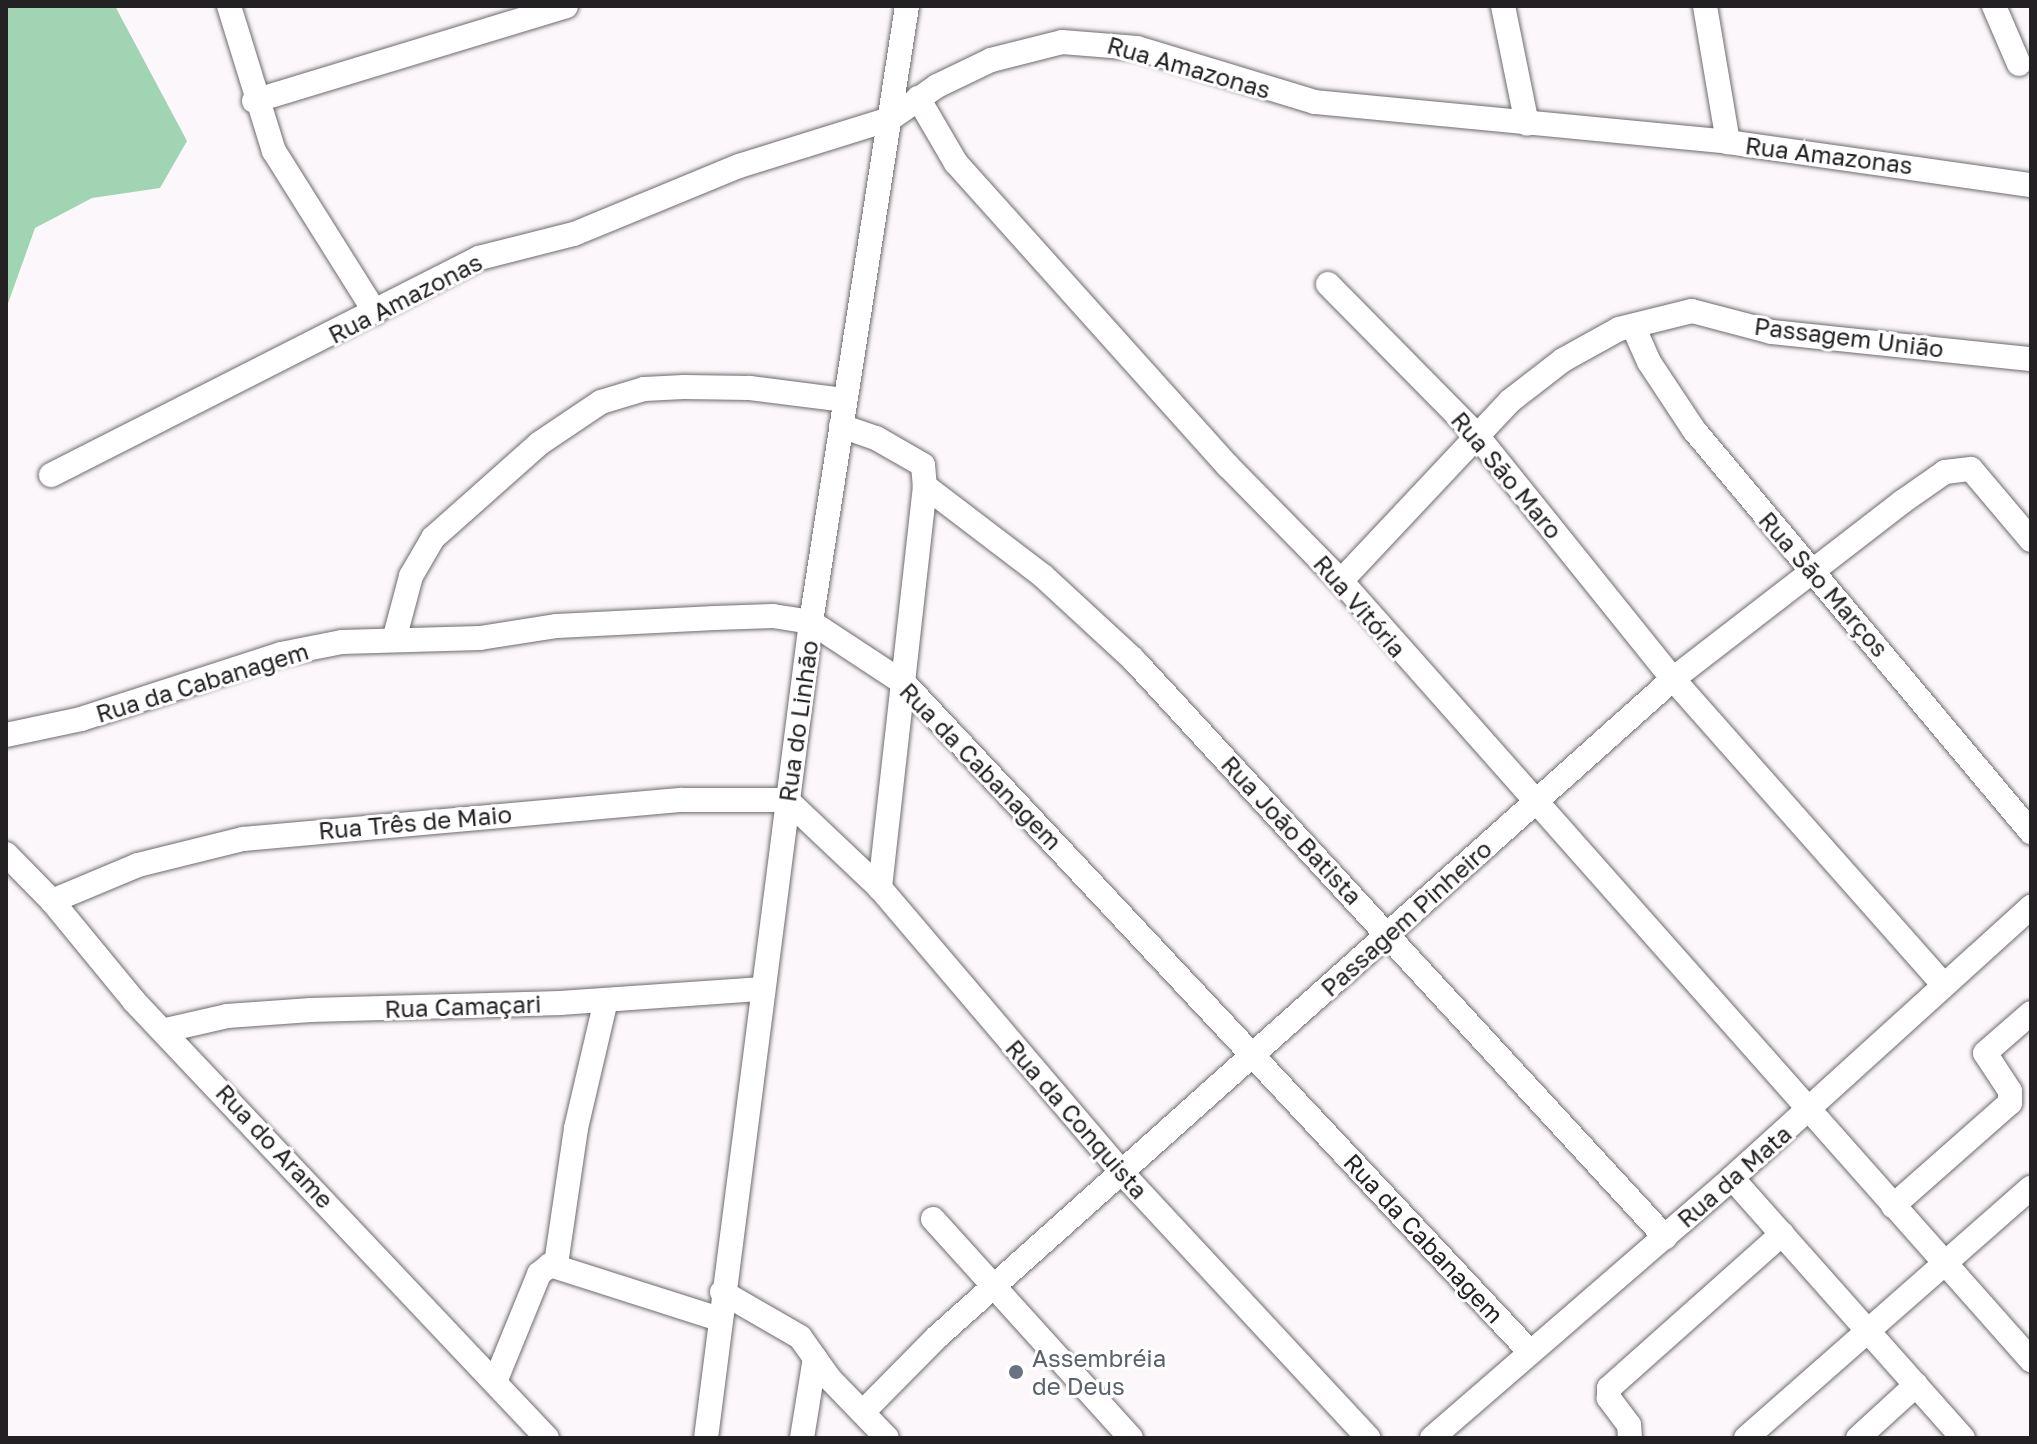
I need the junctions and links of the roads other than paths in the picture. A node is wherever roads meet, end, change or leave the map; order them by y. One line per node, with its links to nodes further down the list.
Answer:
1 (229, 6): 9 (street)
2 (566, 6): 9 (street)
3 (907, 6): 10 (street, Rua do Linhão)
4 (1705, 6): 12 (street)
5 (1994, 6): 7 (street)
6 (1506, 7): 11 (street)
7 (2019, 64)
8 (918, 98): 10 (street, Rua Amazonas); 11 (street, Rua Amazonas); 25 (street, Rua Vitória)
9 (254, 101): 15 (street)
10 (890, 119): 15 (street, Rua Amazonas); 18 (street, Rua do Linhão)
11 (1527, 124): 12 (street, Rua Amazonas)
12 (1728, 142): 13 (street, Rua Amazonas)
13 (2031, 185)
14 (1328, 284): 20 (street, Rua São Maro)
15 (375, 312): 21 (street, Rua Amazonas)
16 (1633, 326): 17 (street, Passagem União); 20 (street, Passagem União); 24 (street, Rua São Marços)
17 (2031, 359)
18 (845, 400): 19 (street, Rua do Linhão); 27 (street)
19 (841, 426): 22 (street, Rua João Batista); 26 (street, Rua do Linhão)
20 (1475, 433): 25 (street, Passagem União); 28 (street, Rua São Maro)
21 (51, 475)
22 (924, 476): 29 (street); 38 (street, Rua João Batista)
23 (2031, 540): 24 (street, Passagem Pinheiro)
24 (1814, 569): 28 (street, Passagem Pinheiro); 33 (street, Rua São Marços)
25 (1341, 581): 32 (street, Rua Vitória)
26 (811, 622): 27 (street, Rua da Cabanagem); 29 (street, Rua da Cabanagem); 31 (street, Rua do Linhão)
27 (394, 640): 30 (street, Rua da Cabanagem)
28 (1673, 679): 32 (street, Passagem Pinheiro); 39 (street, Rua São Maro)
29 (905, 684): 35 (street); 44 (street, Rua da Cabanagem)
30 (6, 735)
31 (787, 800): 35 (street, Rua da Conquista); 36 (street, Rua Três de Maio); 40 (street, Rua do Linhão)
32 (1536, 800): 38 (street, Passagem Pinheiro); 45 (street, Rua Vitória)
33 (2031, 832)
34 (6, 854): 36 (street, Rua do Arame)
35 (880, 888): 46 (street, Rua da Conquista)
36 (52, 901): 43 (street, Rua do Arame)
37 (2031, 907): 39 (street, Rua da Mata)
38 (1389, 934): 44 (street, Passagem Pinheiro); 52 (street, Rua João Batista)
39 (1944, 985): 45 (street, Rua da Mata)
40 (762, 989): 41 (street, Rua Camaçari); 56 (street, Rua do Linhão)
41 (606, 1000): 43 (street, Rua Camaçari); 53 (street)
42 (2031, 1013): 49 (street)
43 (166, 1030): 62 (street, Rua do Arame)
44 (1255, 1054): 46 (street, Passagem Pinheiro); 59 (street, Rua da Cabanagem)
45 (1808, 1111): 47 (street, Rua da Mata); 49 (street, Rua Vitória)
46 (1124, 1175): 55 (street, Passagem Pinheiro); 70 (street, Rua da Conquista)
47 (1732, 1178): 51 (street); 52 (street, Rua da Mata)
48 (2031, 1188): 54 (street)
49 (1893, 1206): 54 (street, Rua Vitória)
50 (933, 1219): 55 (street)
51 (1782, 1234): 58 (street); 72 (street)
52 (1665, 1237): 59 (street, Rua da Mata)
53 (556, 1264): 57 (street); 62 (street)
54 (1945, 1265): 58 (street); 61 (street, Rua Vitória)
55 (993, 1288): 64 (street, Passagem Pinheiro); 69 (street)
56 (722, 1292): 57 (street, Rua do Linhão); 60 (street)
57 (719, 1319): 66 (street, Rua do Linhão)
58 (1868, 1332): 63 (street); 73 (street)
59 (1530, 1352): 71 (street, Rua da Mata)
60 (815, 1358): 64 (street); 67 (street)
61 (2031, 1360)
62 (495, 1382): 65 (street, Rua do Arame)
63 (1916, 1385): 74 (street); 75 (street)
64 (863, 1412): 68 (street)
65 (547, 1438)
66 (706, 1438)
67 (802, 1438)
68 (887, 1438)
69 (1131, 1438)
70 (1368, 1438)
71 (1432, 1438)
72 (1630, 1438)
73 (1746, 1438)
74 (1858, 1438)
75 (1963, 1438)

